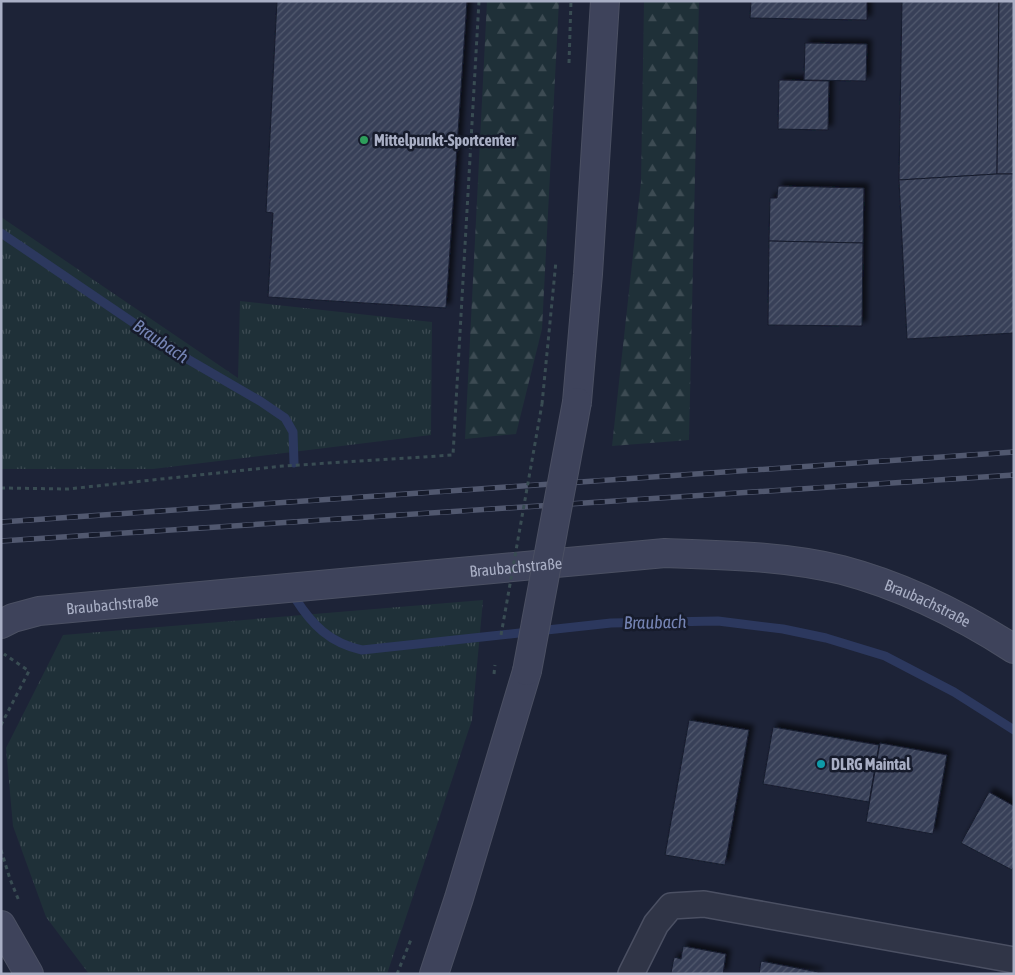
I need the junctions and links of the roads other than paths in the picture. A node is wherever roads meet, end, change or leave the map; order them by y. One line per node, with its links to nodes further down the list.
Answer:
1 (605, 1): 7 (street, bridge)
2 (1, 624): 3 (street, Braubachstraße)
3 (1014, 649)
4 (1, 925): 6 (street)
5 (1014, 960): 8 (street)
6 (28, 974)
7 (434, 974)
8 (631, 974)

